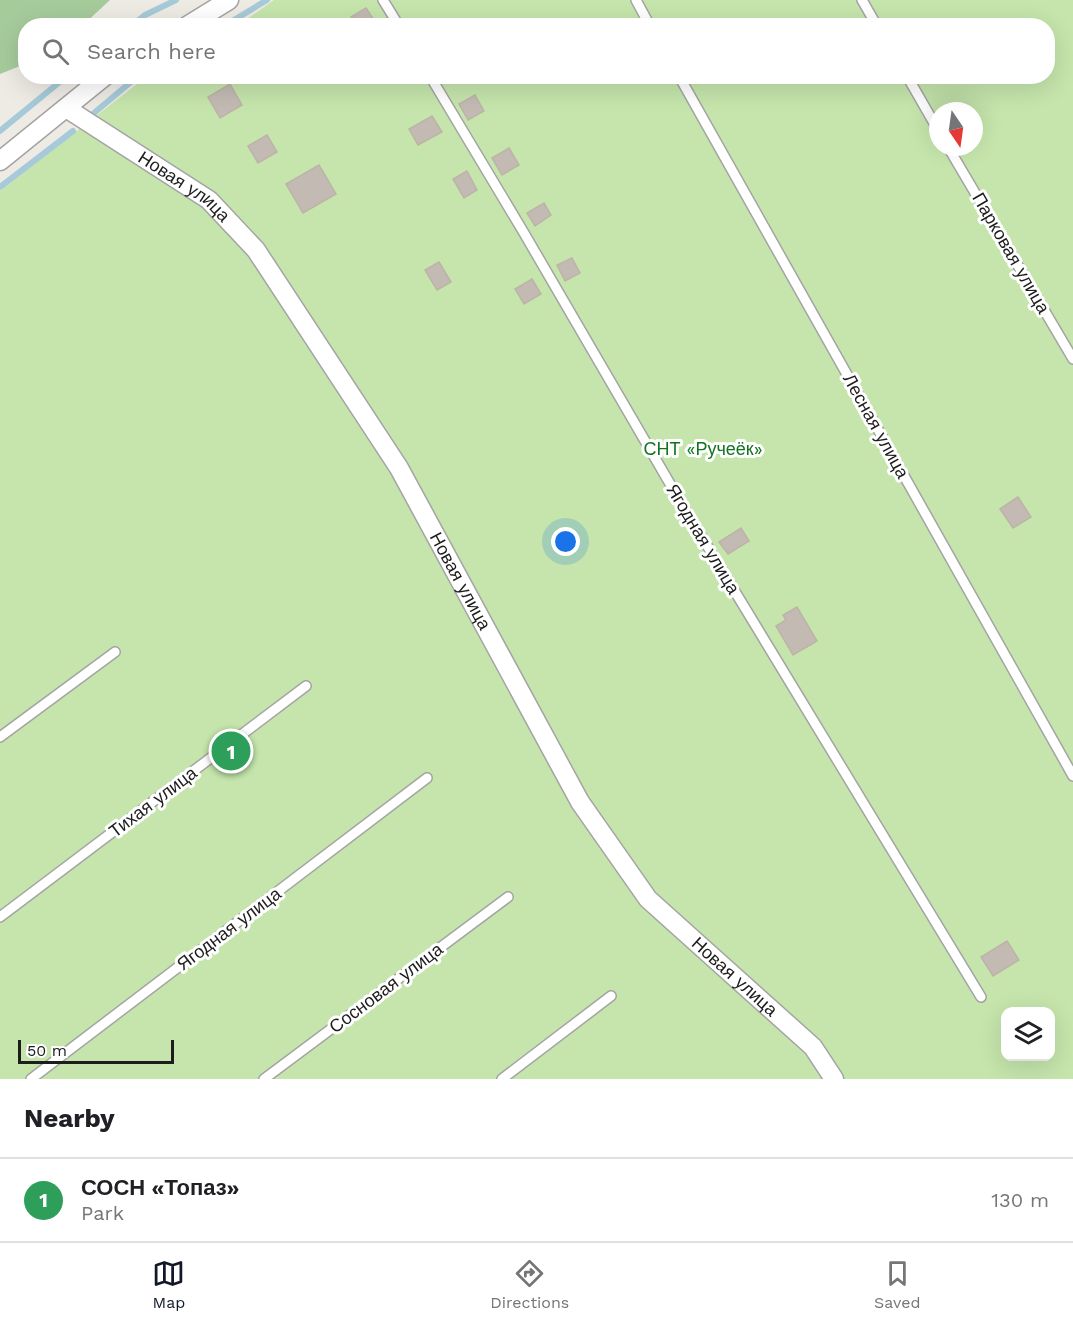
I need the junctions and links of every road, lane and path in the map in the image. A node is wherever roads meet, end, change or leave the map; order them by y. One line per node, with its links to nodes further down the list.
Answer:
1 (229, 0): 5 (street)
2 (383, 0): 6 (lane)
3 (636, 0): 7 (lane)
4 (862, 0): 8 (lane)
5 (200, 18)
6 (394, 18)
7 (646, 18)
8 (872, 18)
9 (95, 84): 13 (street)
10 (435, 84): 26 (lane, Ягодная улица)
11 (684, 84): 21 (lane, Лесная улица)
12 (912, 84): 14 (lane)
13 (66, 108): 16 (street); 30 (street, Новая улица)
14 (929, 114)
15 (953, 156): 17 (lane, Парковая улица)
16 (0, 161)
17 (1073, 359)
18 (115, 652): 20 (lane)
19 (306, 686): 24 (lane, Тихая улица)
20 (0, 738)
21 (1073, 776)
22 (427, 778): 27 (lane, Ягодная улица)
23 (508, 897): 28 (lane, Сосновая улица)
24 (0, 917)
25 (610, 996): 29 (lane)
26 (981, 997)
27 (31, 1079)
28 (264, 1079)
29 (502, 1079)
30 (834, 1079)

